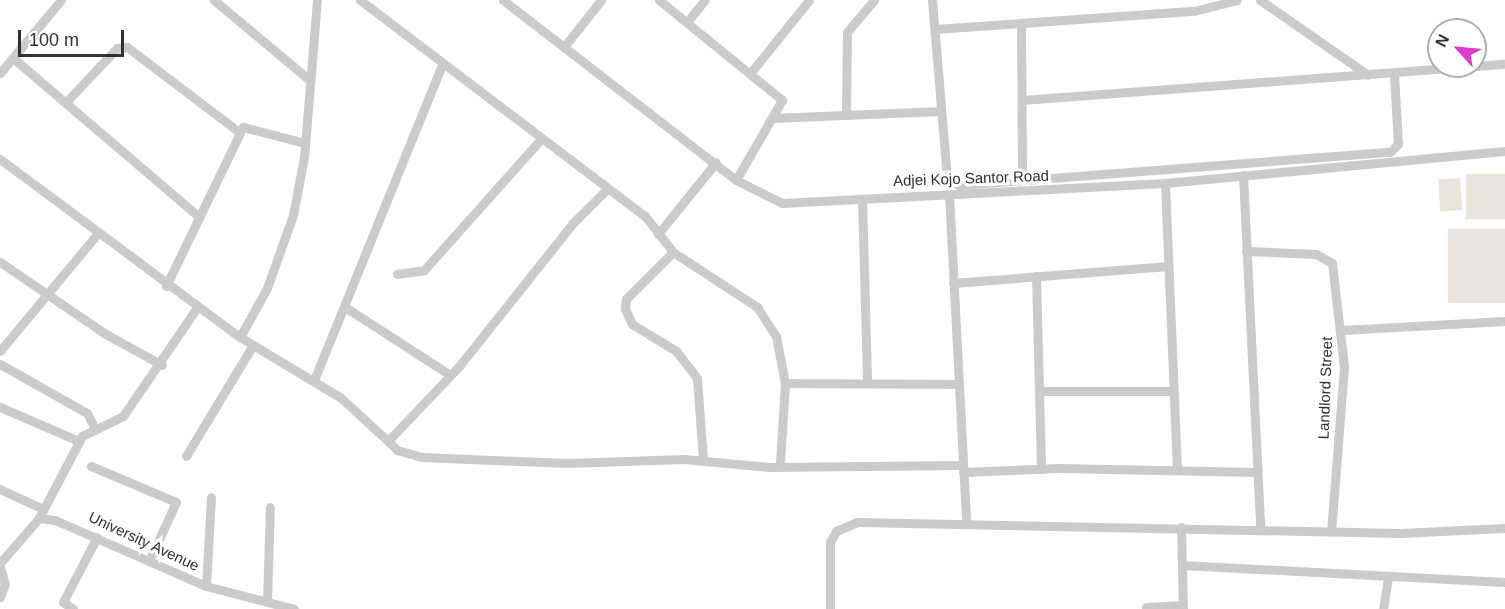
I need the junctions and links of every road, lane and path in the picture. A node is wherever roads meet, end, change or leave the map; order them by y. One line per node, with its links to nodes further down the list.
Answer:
1 (61, 0): 18 (street)
2 (214, 0): 25 (street)
3 (317, 0): 25 (street)
4 (360, 0): 19 (street)
5 (503, 0): 17 (street, Adjei Kojo Santor Road)
6 (601, 0): 17 (street)
7 (659, 0): 14 (street)
8 (705, 0): 14 (street)
9 (809, 0): 21 (street)
10 (874, 0): 29 (street)
11 (932, 0): 16 (street)
12 (1238, 0): 15 (street)
13 (1260, 0): 24 (street)
14 (687, 22): 21 (street)
15 (1021, 27): 16 (street); 26 (street)
16 (935, 29): 28 (street)
17 (564, 47): 36 (street, Adjei Kojo Santor Road)
18 (13, 58): 22 (street); 27 (street)
19 (442, 64): 32 (street); 56 (street)
20 (1505, 64): 23 (street)
21 (752, 71): 30 (street)
22 (0, 74)
23 (1394, 74): 24 (street); 39 (street)
24 (1368, 75): 26 (street)
25 (308, 79): 33 (street)
26 (1022, 100): 39 (street)
27 (67, 102): 31 (street); 44 (street)
28 (941, 111): 29 (street); 39 (street)
29 (846, 114): 30 (street)
30 (773, 118): 38 (street)
31 (239, 132): 33 (street); 44 (street)
32 (541, 139): 41 (street); 51 (street)
33 (305, 143): 60 (street)
34 (1505, 151): 37 (street, Adjei Kojo Santor Road)
35 (0, 159): 45 (street)
36 (716, 162): 38 (street, Adjei Kojo Santor Road); 46 (street)
37 (1243, 175): 40 (street, Adjei Kojo Santor Road); 47 (street)
38 (736, 180): 43 (street, Adjei Kojo Santor Road)
39 (1022, 180)
40 (1164, 183): 42 (street, Adjei Kojo Santor Road); 50 (street)
41 (606, 190): 46 (street); 65 (street)
42 (949, 194): 43 (street, Adjei Kojo Santor Road); 53 (street)
43 (862, 199): 68 (street)
44 (199, 218): 54 (street)
45 (98, 233): 54 (street); 55 (street)
46 (658, 234): 48 (street)
47 (1246, 251): 59 (street, Landlord Street); 83 (street)
48 (673, 252): 67 (street); 77 (street)
49 (0, 262): 55 (street)
50 (1168, 266): 52 (street); 71 (street)
51 (397, 274)
52 (1036, 276): 53 (street); 70 (street)
53 (953, 283): 69 (street)
54 (166, 286): 57 (street)
55 (45, 294): 62 (street); 64 (street)
56 (345, 307): 65 (street); 66 (street)
57 (196, 309): 60 (street); 64 (street)
58 (1505, 321): 59 (street)
59 (1342, 330): 92 (street, Landlord Street)
60 (240, 337): 61 (street)
61 (253, 345): 66 (street); 76 (street)
62 (0, 351)
63 (0, 364): 73 (street)
64 (162, 365): 73 (street)
65 (450, 375): 75 (street)
66 (314, 380): 75 (street)
67 (785, 383): 68 (street); 78 (street)
68 (867, 383): 69 (street)
69 (959, 384): 80 (street)
70 (1043, 391): 71 (street); 81 (street)
71 (1171, 391): 82 (street)
72 (0, 407): 74 (street)
73 (95, 429): 74 (street)
74 (79, 441): 87 (street)
75 (388, 441): 77 (street)
76 (186, 456)
77 (703, 460): 78 (street)
78 (780, 463): 80 (street)
79 (91, 465): 94 (street)
80 (963, 468): 81 (street); 88 (street)
81 (1041, 469): 82 (street)
82 (1177, 470): 83 (street)
83 (1256, 472): 89 (street)
84 (0, 489): 87 (street, University Avenue)
85 (211, 497): 99 (street)
86 (270, 507): 101 (street)
87 (41, 514): 93 (street, University Avenue); 95 (street)
88 (966, 522): 90 (street); 106 (street)
89 (1260, 526): 90 (street); 92 (street)
90 (1181, 527): 96 (street)
91 (1505, 528): 92 (street)
92 (1331, 531)
93 (98, 537): 94 (street, University Avenue); 104 (street)
94 (149, 561): 99 (street, University Avenue)
95 (0, 565): 100 (street)
96 (1182, 565): 97 (street); 103 (street)
97 (1388, 576): 98 (street); 107 (street)
98 (1505, 582)
99 (206, 586): 101 (street, University Avenue)
100 (0, 597)
101 (261, 604): 105 (street, University Avenue)
102 (1146, 607): 103 (street)
103 (1183, 607)
104 (74, 609)
105 (294, 609)
106 (830, 609)
107 (1383, 609)

